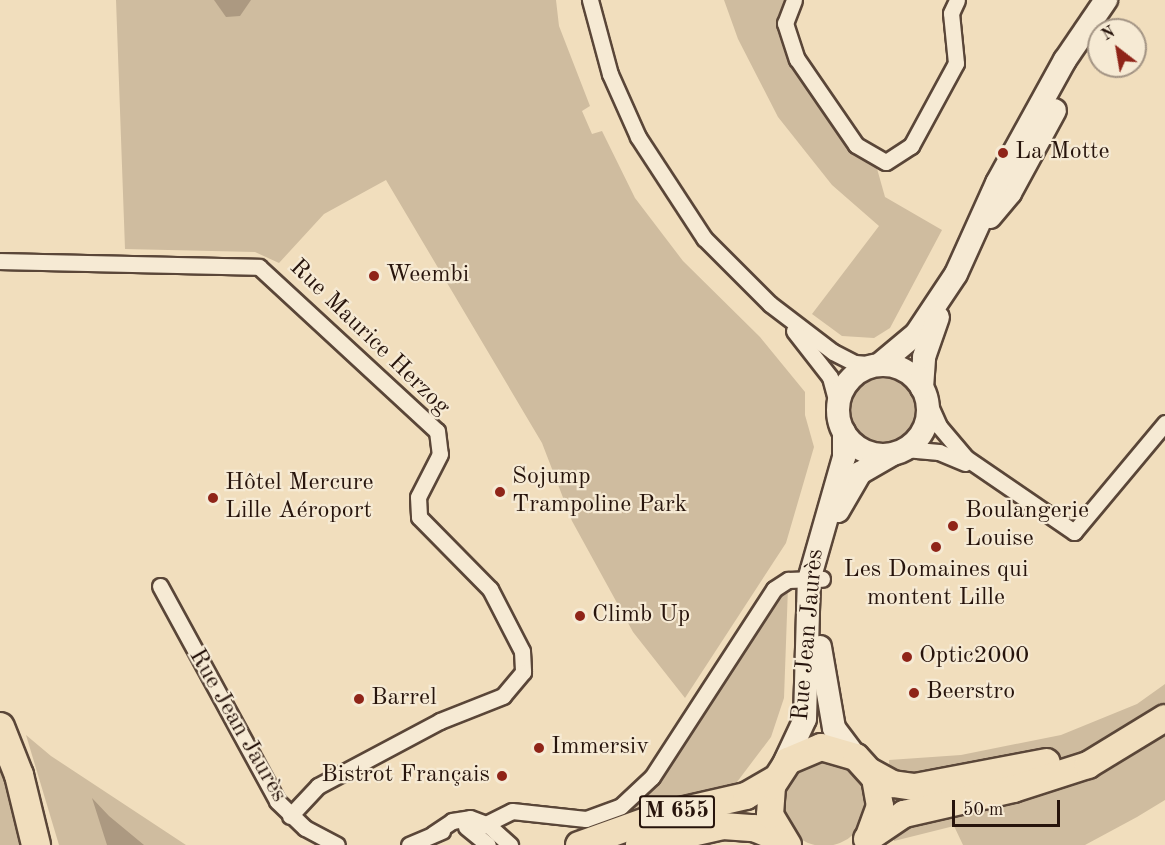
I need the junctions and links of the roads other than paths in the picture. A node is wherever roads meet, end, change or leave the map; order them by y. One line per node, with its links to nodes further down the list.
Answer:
1 (590, 0): 7 (street)
2 (794, 0): 3 (street)
3 (957, 0)
4 (1106, 0): 6 (main road)
5 (0, 261): 22 (street, Rue Maurice Herzog)
6 (956, 274): 8 (main road); 9 (main road)
7 (770, 304): 8 (street); 10 (street)
8 (879, 365): 9 (main road); 10 (main road)
9 (925, 394): 13 (main road); 14 (street)
10 (838, 407): 12 (main road)
11 (1165, 423): 14 (street)
12 (844, 432): 13 (main road); 15 (main road, Rue Jean Jaurès)
13 (899, 452): 14 (street); 15 (main road, Rue Jean Jaurès)
14 (982, 472)
15 (816, 580): 20 (main road, Rue Jean Jaurès); 21 (main road, Rue Jean Jaurès); 23 (street)
16 (160, 586): 22 (street, Rue Jean Jaurès)
17 (1165, 709): 20 (main road)
18 (1165, 718): 25 (main road)
19 (0, 727): 24 (highway)
20 (864, 764): 21 (main road); 25 (main road)
21 (778, 773): 26 (main road); 31 (main road, M 655)
22 (290, 816): 27 (street, Rue Jean Jaurès)
23 (480, 827): 28 (street); 29 (street); 30 (street)
24 (38, 839)
25 (864, 842)
26 (786, 843): 32 (main road, M 655)
27 (337, 845)
28 (409, 845)
29 (488, 845)
30 (510, 845)
31 (579, 845)
32 (639, 845)

